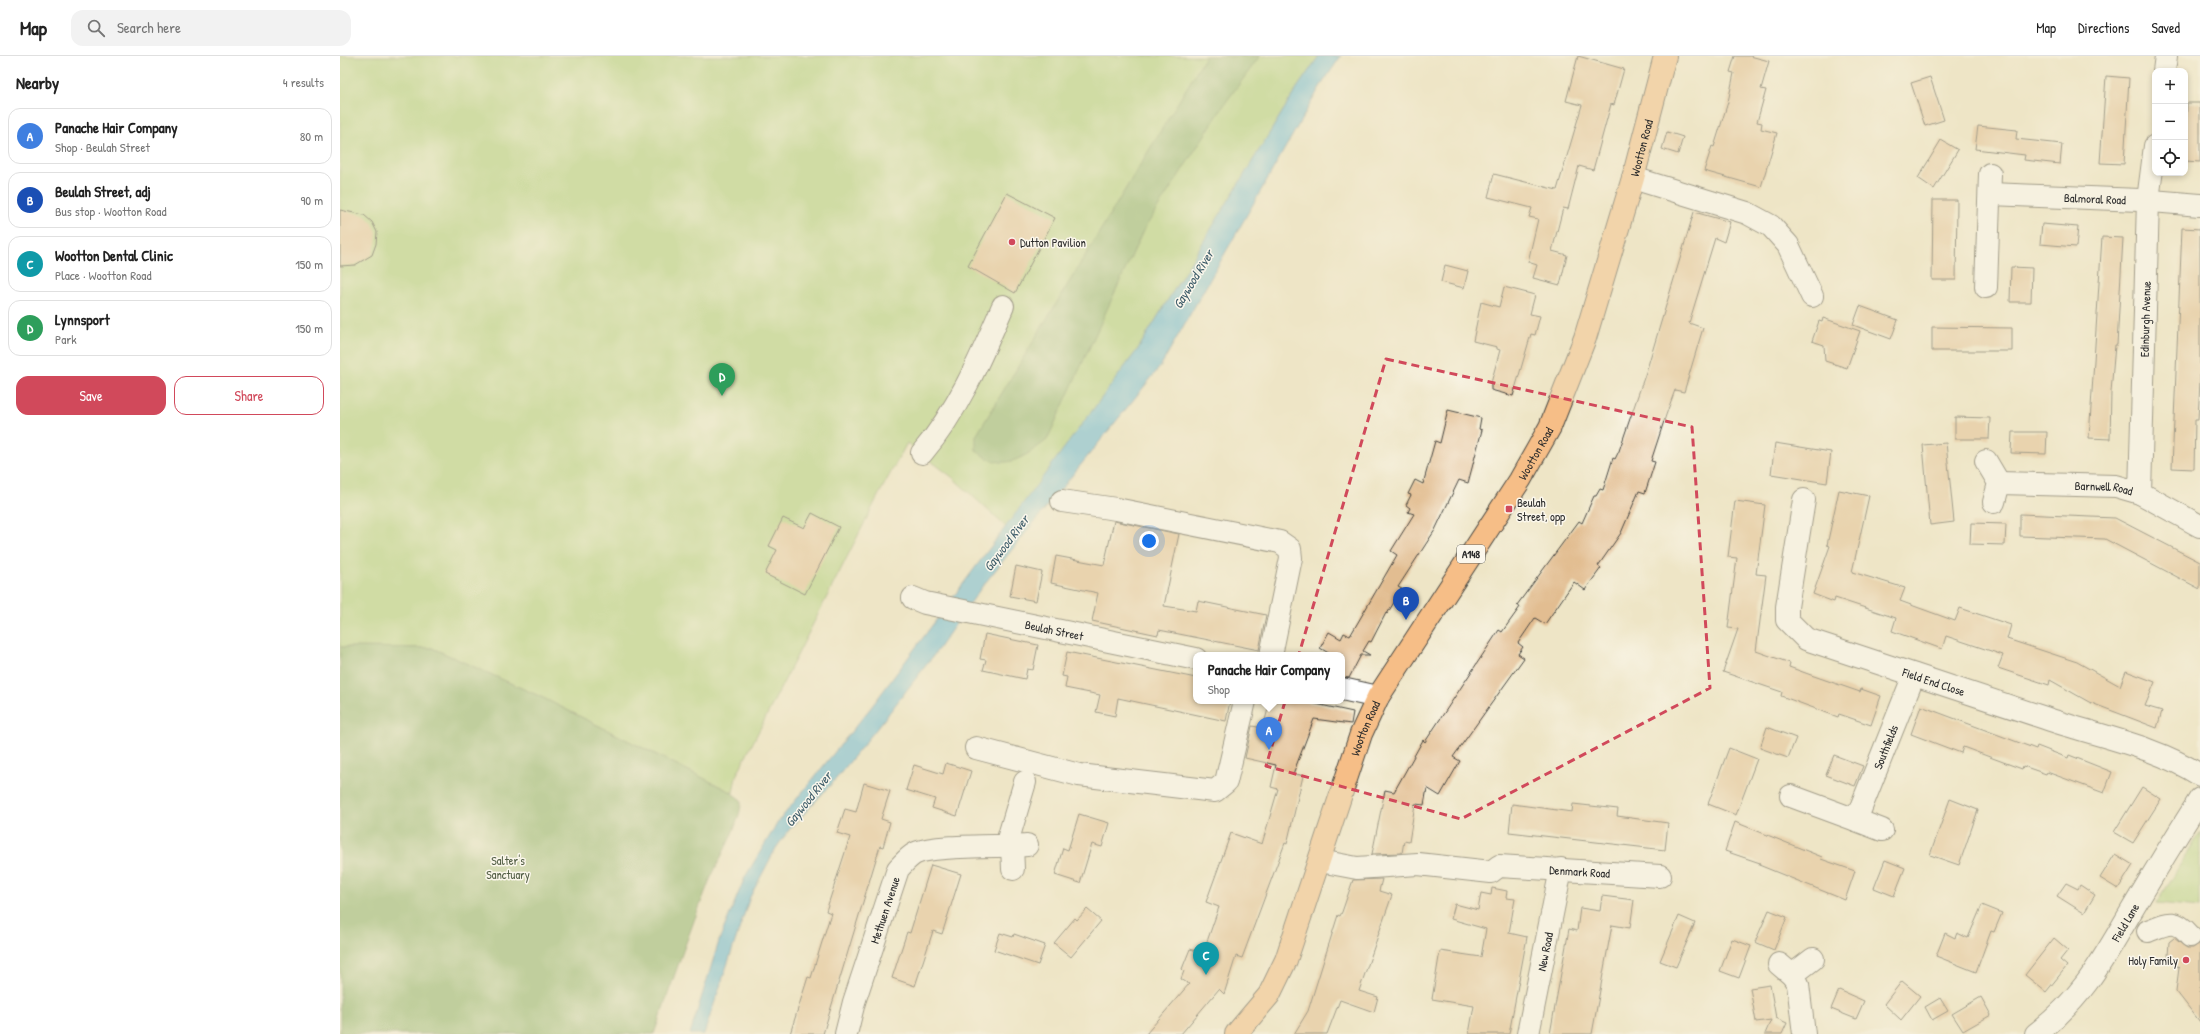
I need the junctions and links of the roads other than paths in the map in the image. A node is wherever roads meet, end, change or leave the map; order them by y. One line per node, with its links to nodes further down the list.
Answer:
1 (1665, 56): 5 (main road, Wootton Road / A148)
2 (2166, 56): 3 (street)
3 (2164, 68)
4 (2152, 169): 6 (street, Edinburgh Avenue)
5 (1633, 178): 9 (street); 22 (main road, Wootton Road / A148)
6 (2148, 200): 7 (street, Balmoral Road); 8 (street, Balmoral Road); 13 (street, Edinburgh Avenue)
7 (2200, 205)
8 (1986, 287)
9 (1812, 296)
10 (1003, 306): 11 (street)
11 (922, 453)
12 (1986, 461): 13 (street, Barnwell Road)
13 (2140, 493): 16 (street, Barnwell Road)
14 (1804, 500): 20 (street, Field End Close)
15 (1062, 501): 18 (street)
16 (2200, 526)
17 (919, 601): 19 (street, Beulah Street)
18 (1272, 652)
19 (1193, 658)
20 (1914, 674): 25 (street, Field End Close); 29 (street, Southfields)
21 (1345, 690): 22 (street)
22 (1378, 697): 32 (main road, Wootton Road / A148)
23 (1244, 704): 24 (street)
24 (976, 748)
25 (2200, 775)
26 (1025, 782): 31 (street)
27 (1791, 796): 29 (street)
28 (2200, 799): 43 (street, Field Lane)
29 (1856, 820): 30 (street)
30 (1882, 830)
31 (1015, 846): 33 (street); 39 (street, Methuen Avenue)
32 (1320, 861): 34 (street, Denmark Road); 40 (main road, Wootton Road / A148)
33 (1013, 869)
34 (1561, 869): 35 (street, Denmark Road); 41 (street, New Road)
35 (1660, 876)
36 (2148, 931): 37 (street)
37 (2190, 936)
38 (1813, 959): 42 (street)
39 (846, 1034)
40 (1236, 1034)
41 (1528, 1034)
42 (1804, 1034)
43 (2036, 1034)

